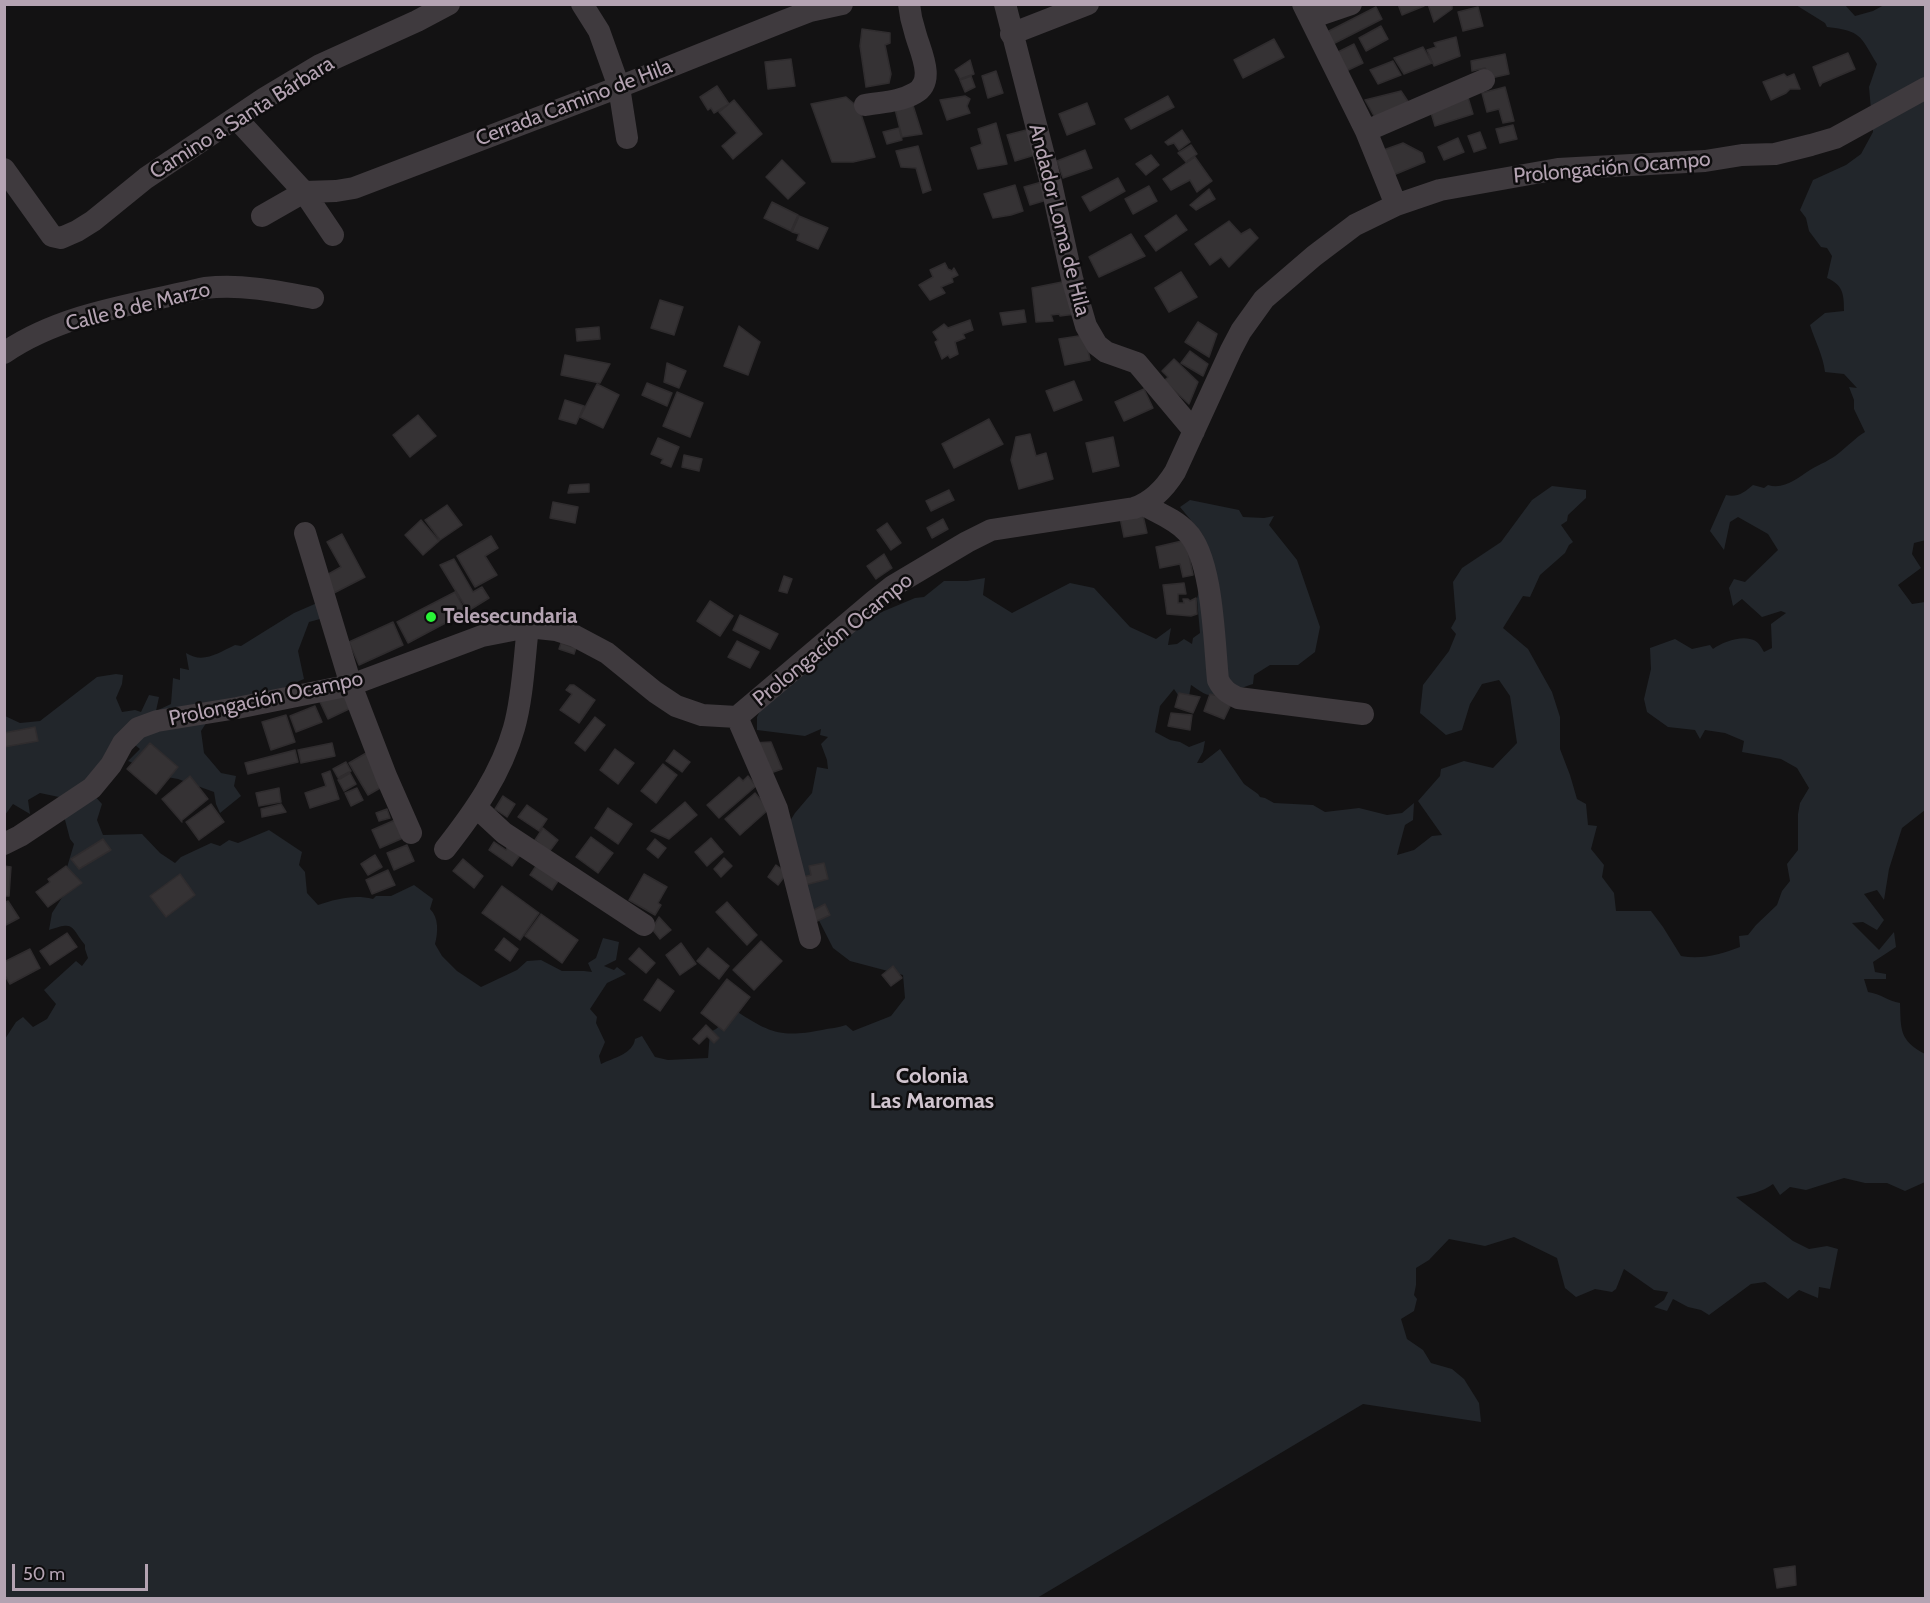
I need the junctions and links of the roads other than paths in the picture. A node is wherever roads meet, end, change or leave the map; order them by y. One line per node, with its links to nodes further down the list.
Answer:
1 (449, 4): 14 (street, Camino a Santa Bárbara)
2 (582, 4): 11 (street)
3 (842, 4): 11 (street, Cerrada Camino de Hila)
4 (909, 4): 13 (street)
5 (1005, 4): 9 (street, Andador Loma de Hila)
6 (1088, 4): 9 (street)
7 (1351, 4): 8 (street)
8 (1307, 11): 15 (street)
9 (1011, 34): 24 (street, Andador Loma de Hila)
10 (1484, 80): 15 (street)
11 (619, 87): 16 (street); 18 (street, Cerrada Camino de Hila)
12 (1926, 88): 19 (street, Prolongación Ocampo)
13 (865, 105)
14 (236, 118): 17 (street, Camino a Santa Bárbara); 18 (street)
15 (1366, 131): 19 (street)
16 (627, 138)
17 (4, 169)
18 (304, 192): 20 (street); 21 (street)
19 (1396, 205): 24 (street, Prolongación Ocampo)
20 (262, 216)
21 (333, 235)
22 (313, 298): 23 (street, Calle 8 de Marzo)
23 (4, 353)
24 (1194, 431): 25 (street, Prolongación Ocampo)
25 (1144, 505): 29 (street); 30 (street, Prolongación Ocampo)
26 (305, 533): 28 (street)
27 (528, 627): 28 (street, Prolongación Ocampo); 30 (street, Prolongación Ocampo); 31 (street)
28 (351, 685): 32 (street); 33 (street, Prolongación Ocampo)
29 (1363, 714)
30 (737, 717): 36 (street)
31 (477, 808): 34 (street); 35 (street)
32 (411, 833)
33 (4, 844)
34 (446, 849)
35 (644, 924)
36 (810, 938)

